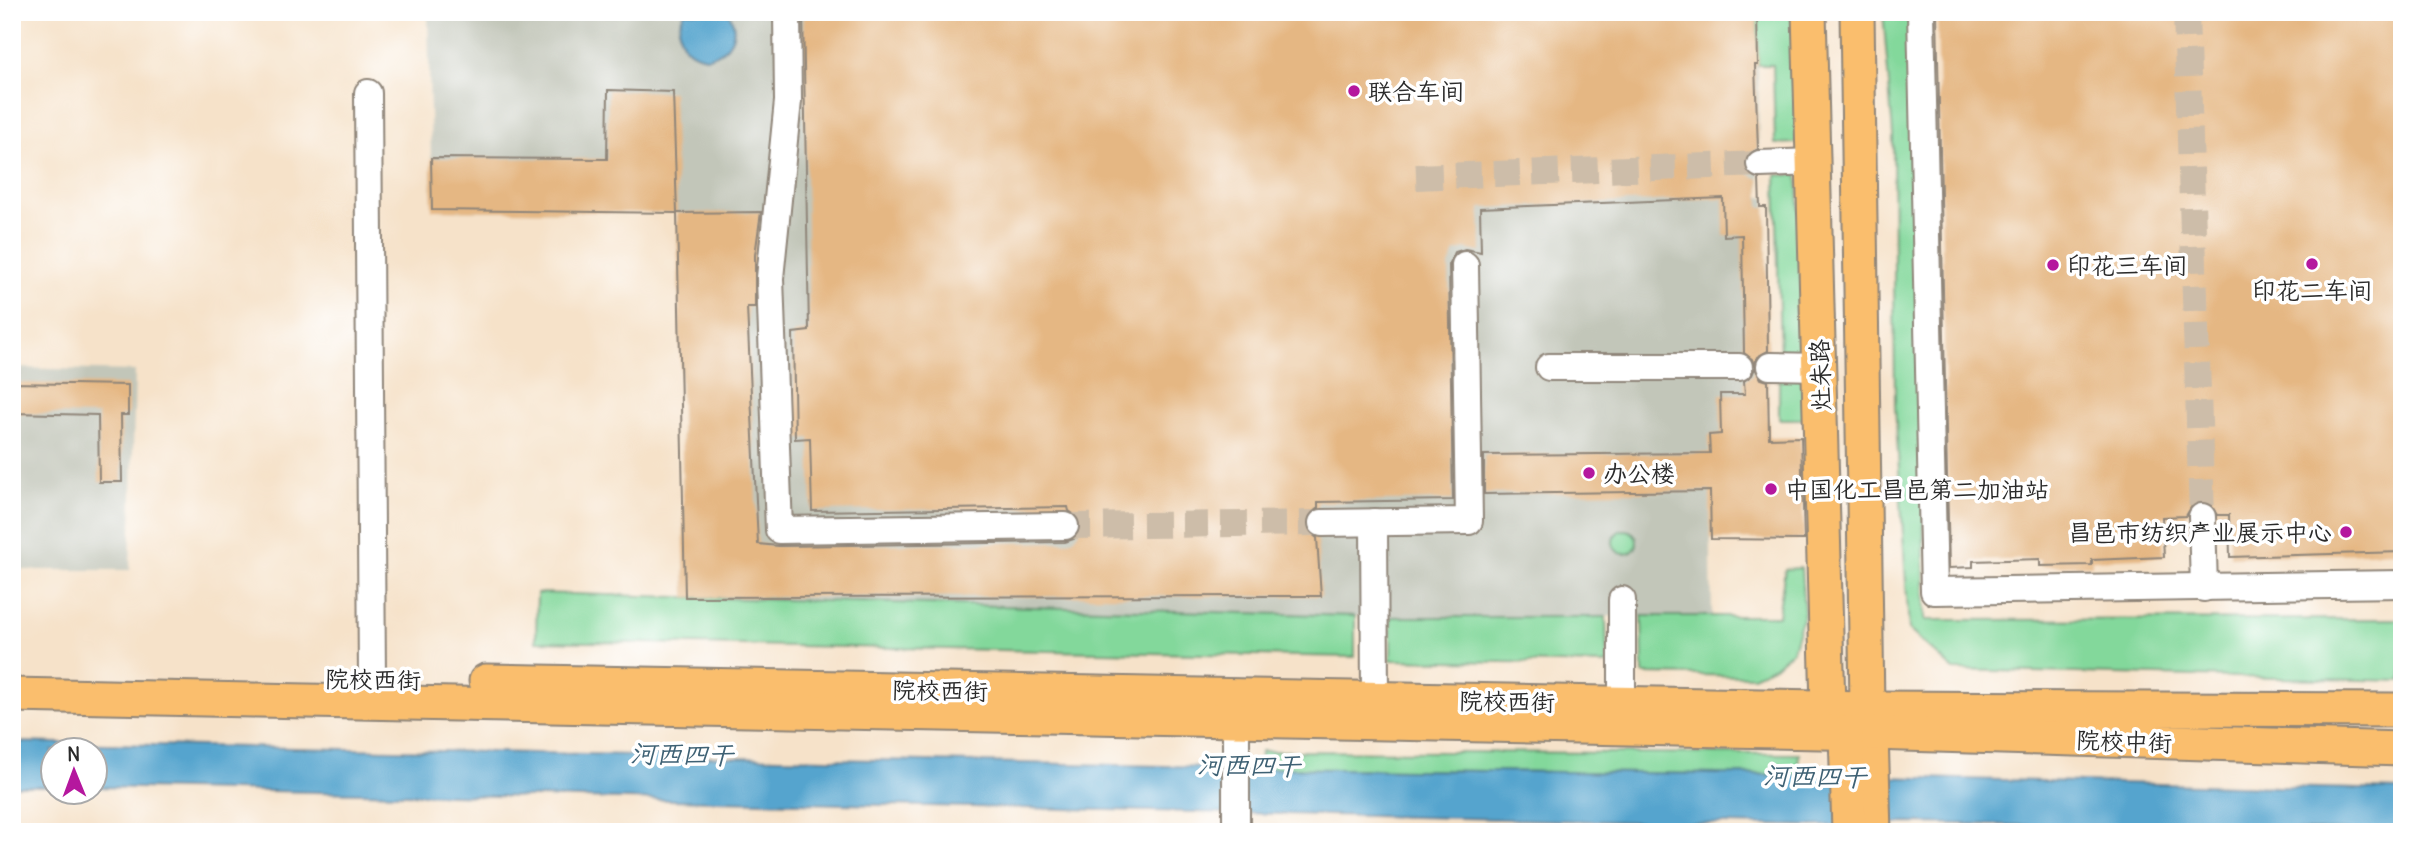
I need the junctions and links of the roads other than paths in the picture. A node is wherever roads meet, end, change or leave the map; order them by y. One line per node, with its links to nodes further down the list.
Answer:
1 (787, 12): 16 (street)
2 (1809, 12): 6 (main road, 灶朱路)
3 (1857, 12): 27 (main road, 灶朱路)
4 (1921, 12): 18 (street)
5 (368, 93): 21 (street)
6 (1814, 162): 7 (street); 11 (main road, 灶朱路)
7 (1760, 164)
8 (1465, 265): 14 (street)
9 (1549, 366): 12 (street)
10 (1770, 366): 11 (street)
11 (1820, 366): 27 (main road, 灶朱路)
12 (1739, 367)
13 (2202, 517): 18 (street)
14 (1374, 522): 15 (street); 23 (street)
15 (1322, 523)
16 (1065, 526)
17 (2402, 584): 18 (street)
18 (2204, 588)
19 (1622, 600): 24 (street)
20 (12, 672): 21 (main road, 院校西街)
21 (372, 679): 25 (main road, 院校西街)
22 (12, 695): 25 (main road, 院校西街)
23 (1375, 698): 24 (main road, 院校西街); 25 (main road, 院校西街)
24 (1622, 703): 27 (main road, 院校西街)
25 (1236, 708): 27 (main road, 院校西街); 29 (street)
26 (2402, 710): 27 (main road, 院校中街)
27 (1853, 720): 28 (main road, 院校中街); 30 (main road)
28 (2402, 749)
29 (1236, 825)
30 (1861, 831)

